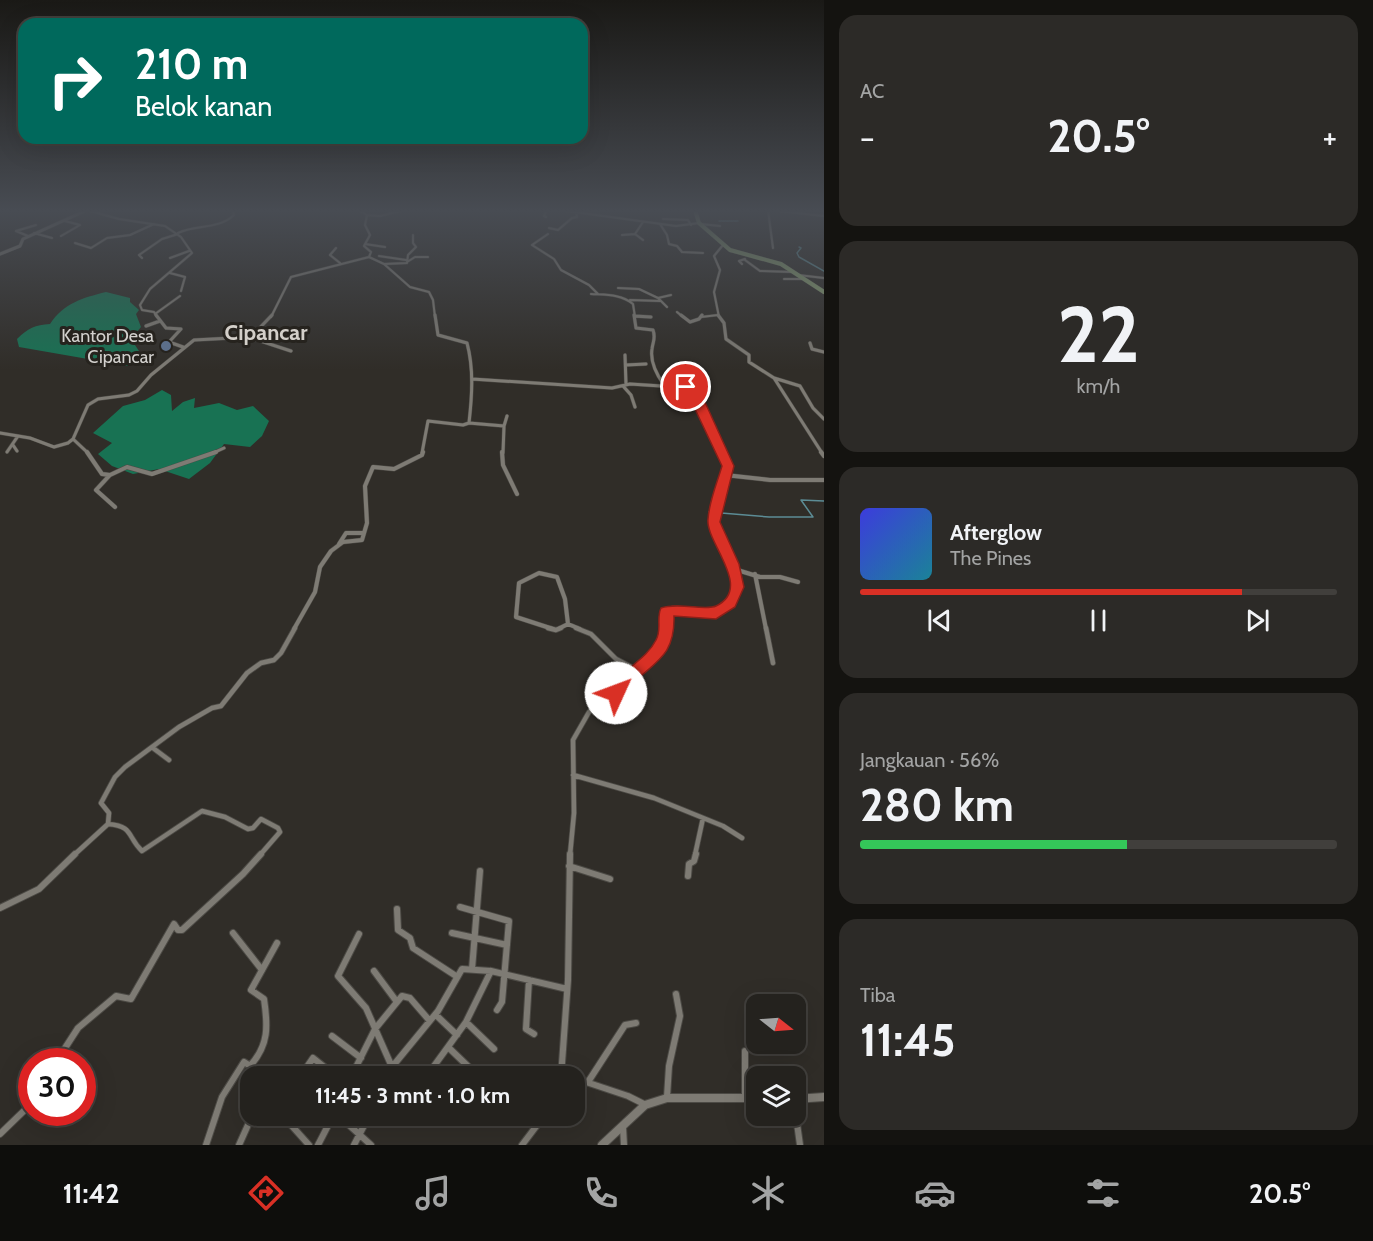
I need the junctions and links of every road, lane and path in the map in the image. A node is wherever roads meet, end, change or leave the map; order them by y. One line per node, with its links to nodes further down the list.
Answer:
1 (181, 263): 9 (street)
2 (388, 263): 8 (street)
3 (557, 263): 18 (street)
4 (717, 263): 26 (street)
5 (751, 263): 10 (street)
6 (779, 263): 10 (main road)
7 (340, 264): 31 (street)
8 (384, 264): 41 (street)
9 (170, 273): 15 (street); 25 (street)
10 (796, 274): 11 (street); 13 (main road)
11 (824, 278)
12 (784, 279): 13 (street)
13 (803, 279): 16 (main road)
14 (618, 288): 21 (street)
15 (181, 291)
16 (824, 292)
17 (591, 294): 18 (street)
18 (599, 294): 22 (street)
19 (671, 295): 21 (street)
20 (180, 296): 25 (street)
21 (659, 299): 22 (street); 23 (street)
22 (629, 300): 27 (street)
23 (666, 307)
24 (677, 312): 26 (street)
25 (155, 314): 29 (street)
26 (718, 315): 40 (street)
27 (634, 316): 28 (street); 43 (street)
28 (651, 317)
29 (160, 321): 30 (street); 33 (street)
30 (146, 326)
31 (251, 337): 33 (street); 34 (street)
32 (810, 343): 35 (street)
33 (183, 348): 52 (street)
34 (291, 351)
35 (824, 352)
36 (625, 355): 38 (street)
37 (646, 364): 38 (street)
38 (626, 365): 42 (street)
39 (687, 377): 44 (street)
40 (774, 378): 47 (street); 57 (street)
41 (472, 380): 42 (street); 48 (street)
42 (625, 385): 43 (street); 45 (street)
43 (664, 386): 44 (street)
44 (690, 388): 59 (street)
45 (635, 407)
46 (507, 416): 49 (street)
47 (824, 419)
48 (469, 423): 49 (street); 63 (street)
49 (504, 426): 61 (street)
50 (0, 433): 51 (street)
51 (18, 436): 52 (street); 53 (street)
52 (73, 439): 58 (street)
53 (13, 445): 55 (street); 56 (street)
54 (224, 448): 58 (street)
55 (18, 451)
56 (7, 452)
57 (824, 456)
58 (110, 475): 62 (street)
59 (725, 475): 60 (street); 65 (street)
60 (824, 480)
61 (517, 494)
62 (115, 507)
63 (364, 533): 64 (street); 64 (street)
64 (339, 544): 71 (street)
65 (734, 569): 66 (street); 70 (street)
66 (754, 574): 67 (street); 69 (street)
67 (798, 582)
68 (567, 624): 68 (street); 70 (street)
69 (773, 663)
70 (639, 671): 73 (street)
71 (153, 748): 72 (street); 75 (street)
72 (168, 760)
73 (573, 775): 74 (street); 77 (street)
74 (703, 818): 76 (street); 79 (street)
75 (108, 824): 82 (street); 110 (street)
76 (742, 838)
77 (569, 867): 80 (street); 98 (street)
78 (480, 871): 84 (street)
79 (688, 876)
80 (610, 879)
81 (460, 907): 84 (street)
82 (0, 908)
83 (398, 909): 96 (street)
84 (477, 911): 88 (street); 90 (street)
85 (232, 933): 92 (street)
86 (452, 933): 88 (street)
87 (359, 934): 106 (street)
88 (474, 938): 90 (street); 91 (street)
89 (277, 943): 92 (street)
90 (507, 945): 95 (street)
91 (472, 969): 94 (street); 96 (street)
92 (262, 970): 115 (street)
93 (374, 971): 100 (street)
94 (490, 971): 95 (street); 104 (street)
95 (505, 975): 97 (street); 101 (street)
96 (456, 976): 102 (street)
97 (529, 980): 98 (street); 108 (street)
98 (567, 989): 123 (street)
99 (676, 994): 129 (street)
100 (398, 1002): 103 (street); 106 (street)
101 (497, 1010)
102 (436, 1015): 103 (street); 107 (street)
103 (429, 1020): 120 (street)
104 (466, 1022): 107 (street); 112 (street)
105 (636, 1023): 126 (street)
106 (375, 1029): 114 (street); 119 (street)
107 (457, 1035): 111 (street)
108 (534, 1035)
109 (332, 1036): 114 (street)
110 (63, 1048)
111 (449, 1048): 121 (street); 122 (street)
112 (494, 1049)
113 (745, 1051): 127 (street)
114 (361, 1058): 118 (street)
115 (254, 1066)
116 (308, 1066): 117 (street)
117 (323, 1066)
118 (357, 1066)
119 (392, 1066)
120 (393, 1066)
121 (437, 1066)
122 (468, 1066)
123 (562, 1066)
124 (240, 1068): 143 (street)
125 (585, 1081): 126 (street)
126 (588, 1082): 131 (street)
127 (745, 1097): 129 (street)
128 (824, 1097): 130 (street)
129 (667, 1098): 131 (street)
130 (806, 1098)
131 (645, 1105): 139 (street)
132 (18, 1117): 141 (street)
133 (248, 1126): 144 (street)
134 (292, 1126): 145 (street)
135 (328, 1126): 146 (street)
136 (351, 1126): 142 (street)
137 (364, 1126): 142 (street)
138 (536, 1126): 149 (street)
139 (623, 1126): 150 (street); 151 (street)
140 (797, 1126): 152 (street)
141 (0, 1134)
142 (360, 1134): 147 (street); 148 (street)
143 (206, 1145)
144 (239, 1145)
145 (309, 1145)
146 (318, 1145)
147 (354, 1145)
148 (371, 1145)
149 (522, 1145)
150 (603, 1145)
151 (624, 1145)
152 (800, 1145)

